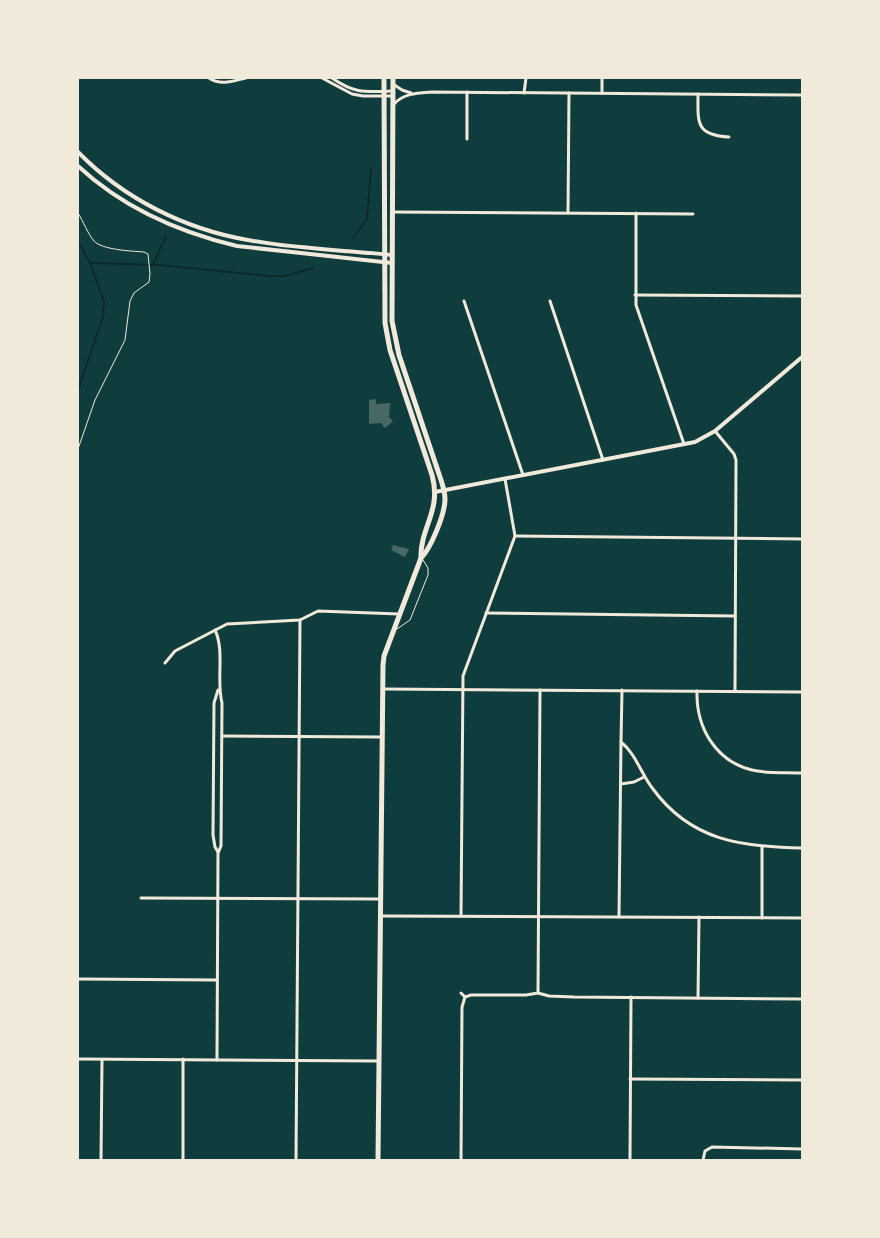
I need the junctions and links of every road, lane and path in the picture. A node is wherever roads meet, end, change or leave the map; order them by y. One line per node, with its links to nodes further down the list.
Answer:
1 (209, 78): 2 (street)
2 (246, 78)
3 (322, 78): 14 (street)
4 (332, 78): 14 (street)
5 (384, 78): 14 (highway)
6 (393, 78): 9 (highway)
7 (526, 78): 11 (street)
8 (602, 78): 13 (street)
9 (393, 84): 15 (highway); 16 (street)
10 (467, 92): 11 (street); 16 (street); 21 (street)
11 (524, 93): 12 (street)
12 (570, 93): 13 (street); 26 (street)
13 (602, 93): 17 (street)
14 (384, 94): 15 (street); 29 (highway)
15 (393, 94): 19 (highway)
16 (412, 94): 19 (street)
17 (698, 94): 18 (street); 20 (street)
18 (802, 95)
19 (393, 104): 24 (highway)
20 (729, 137)
21 (466, 139)
22 (78, 152): 29 (main road)
23 (78, 166): 31 (main road)
24 (392, 212): 26 (street); 30 (highway)
25 (78, 213): 40 (path)
26 (568, 213): 27 (street)
27 (636, 214): 28 (street); 33 (street)
28 (693, 214)
29 (384, 254): 30 (main road); 31 (highway)
30 (392, 255): 32 (highway)
31 (384, 262): 32 (main road); 45 (highway)
32 (392, 263): 44 (highway)
33 (635, 295): 34 (street); 39 (street)
34 (802, 296)
35 (464, 301): 42 (street)
36 (550, 301): 41 (street)
37 (802, 357): 38 (main road)
38 (715, 430): 39 (main road); 47 (street)
39 (684, 445): 41 (main road)
40 (78, 449)
41 (603, 461): 42 (main road)
42 (523, 476): 43 (main road)
43 (505, 480): 44 (main road); 46 (street)
44 (444, 490): 45 (main road); 49 (highway)
45 (435, 492): 49 (highway)
46 (515, 536): 47 (street); 50 (street)
47 (736, 539): 48 (street); 52 (street)
48 (802, 539)
49 (421, 558): 51 (highway); 55 (lane)
50 (486, 613): 52 (street); 58 (street)
51 (400, 614): 53 (street); 55 (highway)
52 (735, 616): 63 (street)
53 (300, 620): 54 (street); 66 (street)
54 (215, 630): 56 (street); 59 (street)
55 (394, 630): 57 (highway)
56 (165, 663)
57 (382, 689): 58 (street); 67 (highway)
58 (463, 689): 60 (street); 80 (street)
59 (218, 690): 65 (street); 74 (street)
60 (540, 690): 61 (street); 81 (street)
61 (622, 690): 62 (street); 68 (street)
62 (697, 691): 63 (street); 69 (street)
63 (735, 691): 64 (street)
64 (802, 692)
65 (222, 736): 66 (street); 74 (street)
66 (299, 736): 67 (street); 77 (street)
67 (382, 737): 78 (highway)
68 (621, 742): 70 (street); 71 (street)
69 (802, 772)
70 (644, 777): 71 (street); 72 (street)
71 (621, 784): 82 (street)
72 (762, 847): 73 (street); 84 (street)
73 (802, 848)
74 (218, 853): 76 (street)
75 (141, 898): 76 (street)
76 (218, 898): 77 (street); 87 (street)
77 (298, 898): 78 (street); 98 (street)
78 (381, 899): 79 (highway)
79 (380, 916): 80 (street); 99 (highway)
80 (461, 916): 81 (street)
81 (538, 916): 82 (street); 89 (street)
82 (619, 917): 83 (street)
83 (699, 917): 84 (street); 92 (street)
84 (762, 918): 85 (street)
85 (802, 918)
86 (78, 979): 87 (street)
87 (218, 980): 97 (street)
88 (461, 993): 90 (street)
89 (538, 993): 90 (street); 91 (street)
90 (465, 996): 107 (street)
91 (631, 998): 92 (street); 100 (street)
92 (698, 998): 93 (street)
93 (802, 998)
94 (78, 1059): 96 (street)
95 (183, 1059): 96 (street); 97 (street); 104 (street)
96 (102, 1060): 103 (street)
97 (217, 1060): 98 (street)
98 (296, 1060): 99 (street); 105 (street)
99 (379, 1061): 106 (highway)
100 (630, 1079): 101 (street); 108 (street)
101 (802, 1080)
102 (802, 1149): 109 (street)
103 (101, 1160)
104 (183, 1160)
105 (296, 1160)
106 (378, 1160)
107 (461, 1160)
108 (630, 1160)
109 (703, 1160)

